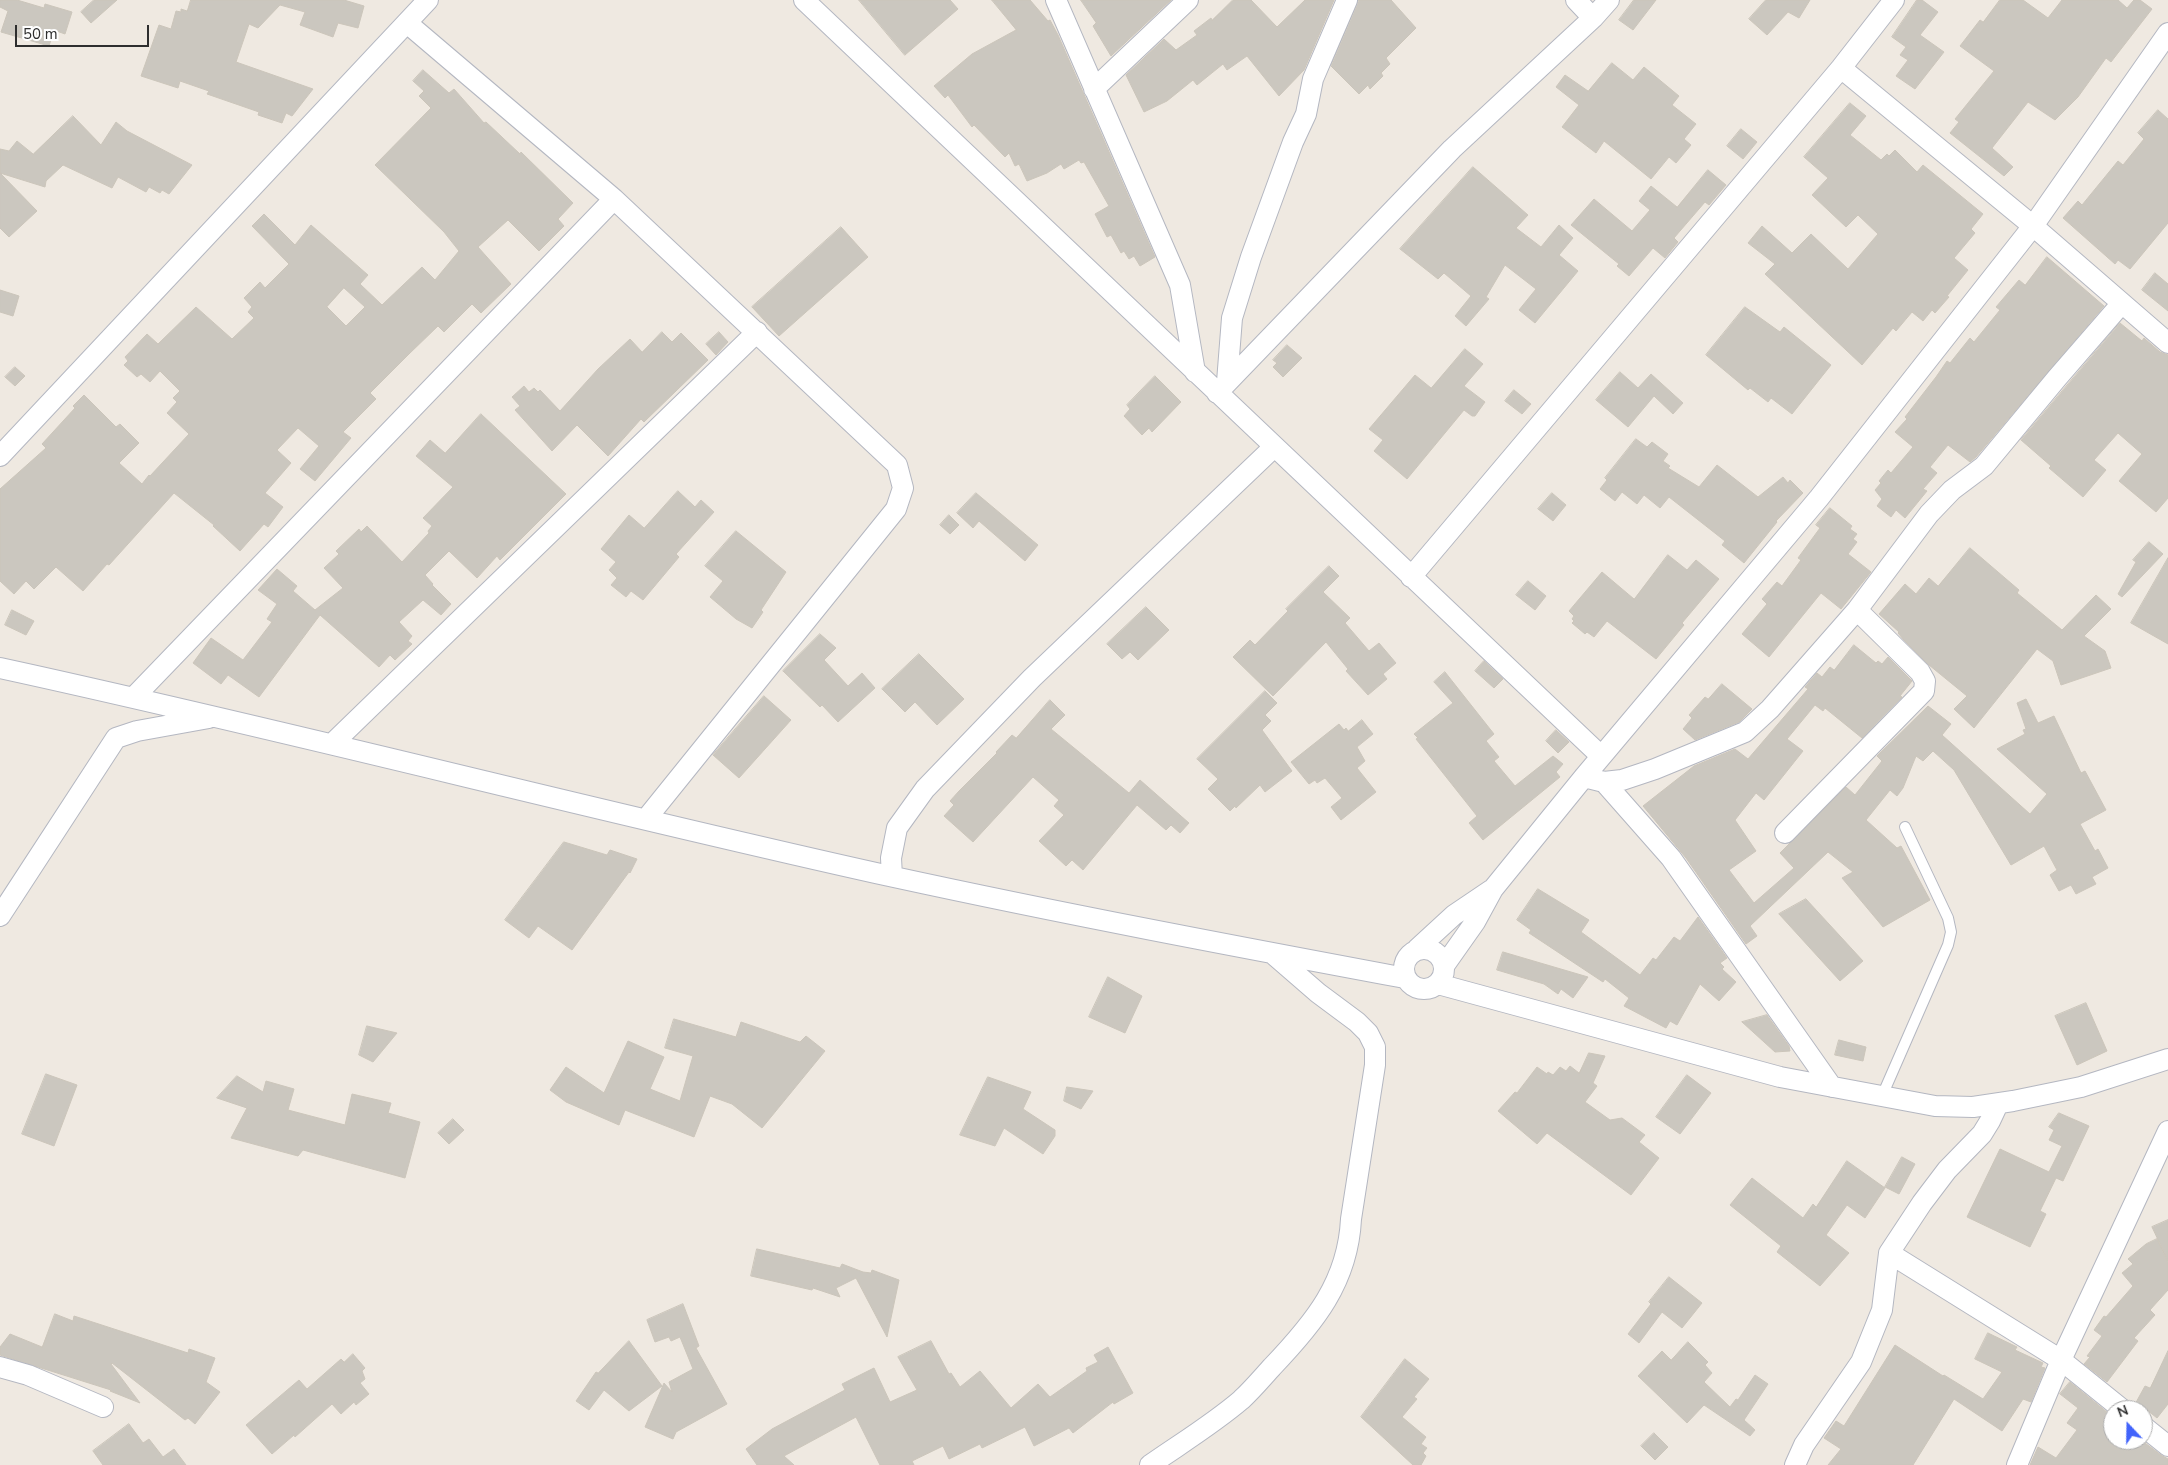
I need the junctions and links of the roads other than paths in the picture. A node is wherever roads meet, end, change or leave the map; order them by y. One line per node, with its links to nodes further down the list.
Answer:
1 (428, 0): 10 (street)
2 (804, 0): 19 (street)
3 (1056, 0): 13 (street)
4 (1188, 0): 13 (street)
5 (1348, 0): 20 (street)
6 (1576, 0): 9 (street)
7 (1609, 0): 9 (street)
8 (1894, 0): 12 (street)
9 (1593, 18): 20 (street)
10 (406, 23): 14 (street); 22 (street)
11 (2168, 33): 15 (street)
12 (1840, 68): 15 (street); 23 (street)
13 (1094, 90): 19 (street)
14 (614, 199): 17 (street); 26 (street)
15 (2033, 226): 16 (street); 29 (street)
16 (2122, 303): 18 (street); 24 (street)
17 (757, 332): 28 (street); 32 (street)
18 (2168, 343)
19 (1195, 372): 20 (street)
20 (1222, 387): 21 (street)
21 (1274, 447): 23 (street); 35 (street)
22 (0, 456)
23 (1411, 577): 29 (street)
24 (1857, 610): 31 (street); 34 (street)
25 (0, 668): 26 (street)
26 (134, 697): 27 (street)
27 (217, 717): 28 (street); 37 (street)
28 (332, 744): 32 (street)
29 (1602, 756): 30 (street)
30 (1584, 777): 31 (street); 36 (street)
31 (1604, 782): 43 (street)
32 (646, 819): 35 (street)
33 (1905, 827): 44 (lane)
34 (1785, 834)
35 (892, 876): 39 (street)
36 (1493, 888): 38 (street); 40 (street)
37 (0, 916)
38 (1417, 949): 40 (street); 41 (street)
39 (1272, 953): 41 (street); 54 (street)
40 (1441, 975): 41 (street); 43 (street)
41 (1405, 978)
42 (2168, 1059): 45 (street)
43 (1832, 1086): 44 (street)
44 (1882, 1096): 45 (street)
45 (1998, 1104): 47 (street)
46 (2168, 1131): 48 (street)
47 (1889, 1253): 48 (street); 55 (street)
48 (2061, 1360): 50 (street); 56 (street)
49 (0, 1367): 51 (street)
50 (2111, 1400)
51 (103, 1407)
52 (2153, 1434): 53 (street)
53 (2168, 1446)
54 (1150, 1465)
55 (1795, 1465)
56 (2017, 1465)

